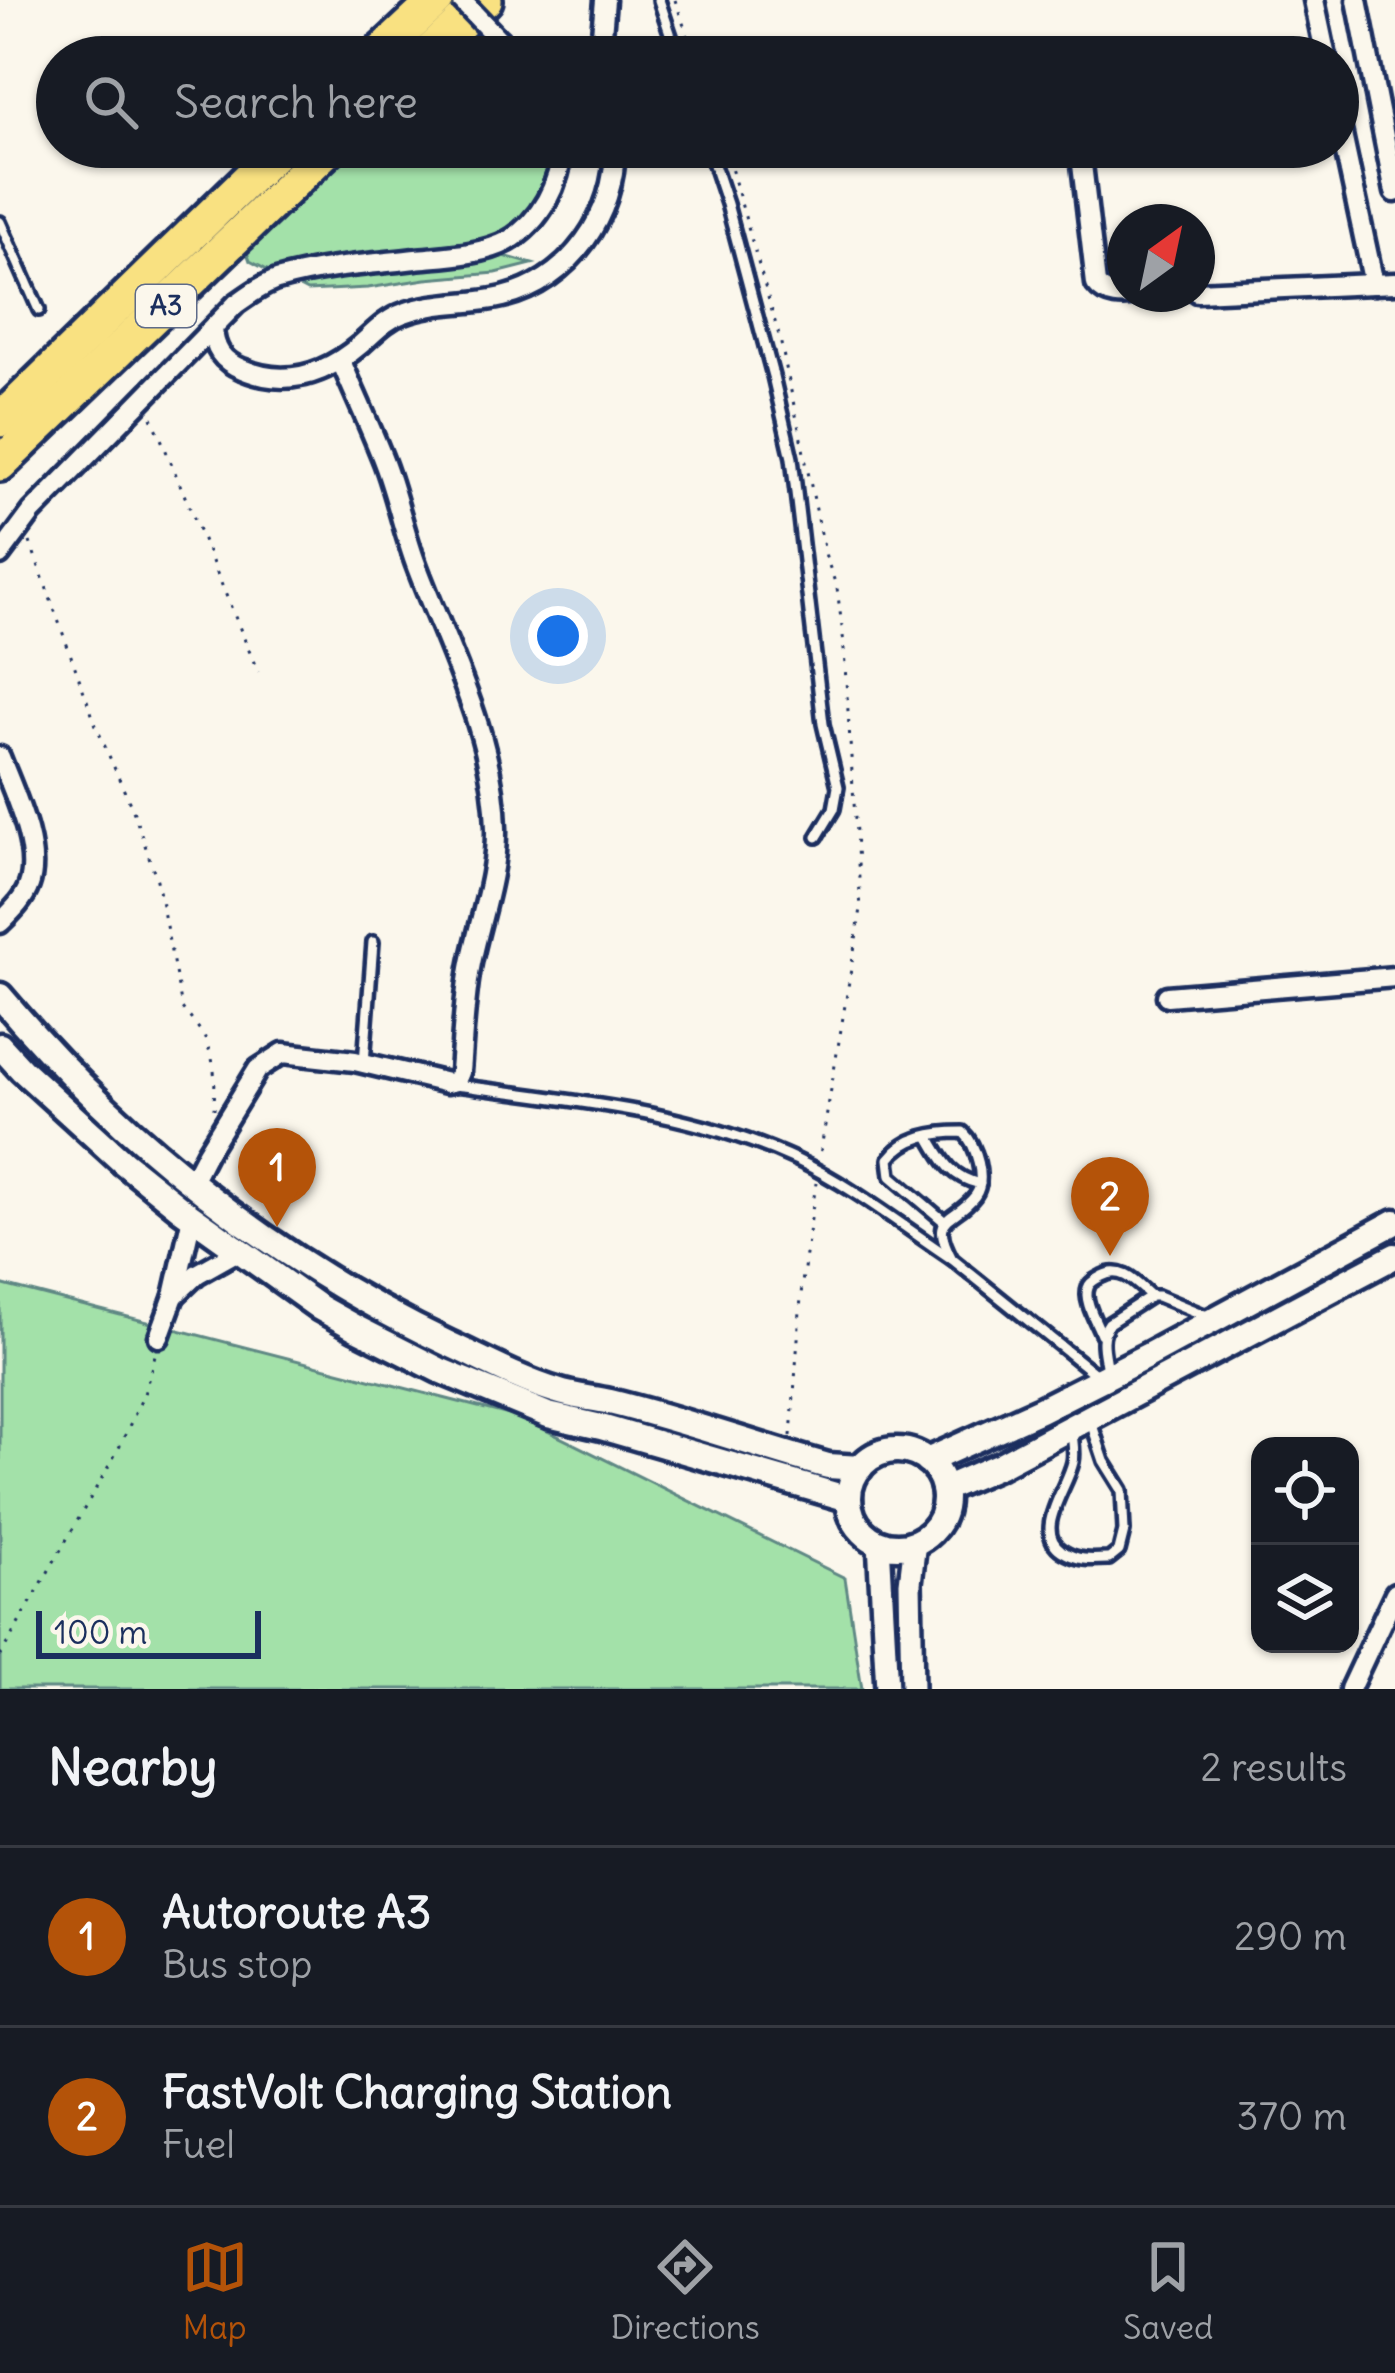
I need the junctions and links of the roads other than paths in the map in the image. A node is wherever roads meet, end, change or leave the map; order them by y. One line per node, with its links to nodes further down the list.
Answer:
1 (437, 0): 8 (highway)
2 (461, 0): 10 (street, bridge)
3 (484, 0): 9 (highway)
4 (605, 0): 11 (street)
5 (659, 0): 12 (lane)
6 (1314, 0): 13 (street)
7 (1357, 0): 21 (street)
8 (398, 36)
9 (446, 36)
10 (495, 36)
11 (602, 36)
12 (671, 36)
13 (1322, 36)
14 (258, 168): 27 (highway, A3)
15 (308, 168): 32 (highway, A3)
16 (558, 168): 29 (street)
17 (614, 168): 30 (street)
18 (715, 168): 38 (lane)
19 (1082, 168): 26 (street)
20 (1349, 168): 24 (street)
21 (1395, 192)
22 (0, 222): 28 (lane)
23 (1395, 283): 24 (street)
24 (1373, 284): 25 (street)
25 (1215, 291)
26 (1107, 294)
27 (116, 305): 31 (highway); 33 (highway, A3)
28 (39, 310)
29 (213, 328): 30 (street); 36 (street)
30 (340, 361): 46 (street)
31 (0, 390)
32 (66, 403): 34 (highway, A3); 35 (highway)
33 (0, 420)
34 (0, 464)
35 (0, 487)
36 (0, 555)
37 (0, 757): 39 (street)
38 (818, 837)
39 (0, 922)
40 (373, 942): 45 (lane)
41 (1395, 977): 43 (street)
42 (0, 996): 48 (main road)
43 (1166, 996)
44 (0, 1046): 50 (main road)
45 (364, 1063): 46 (street); 48 (street)
46 (447, 1083): 55 (lane)
47 (929, 1136): 49 (lane); 49 (lane); 51 (lane)
48 (191, 1183): 64 (main road)
49 (980, 1184): 51 (lane)
50 (192, 1217): 53 (main road); 56 (street)
51 (945, 1222): 55 (lane)
52 (1395, 1222): 58 (main road)
53 (238, 1251): 56 (street); 66 (main road)
54 (1395, 1256): 62 (main road)
55 (952, 1259): 61 (lane)
56 (174, 1296): 60 (street)
57 (1151, 1296): 58 (lane); 59 (lane); 59 (lane)
58 (1214, 1319): 61 (main road)
59 (1102, 1335): 61 (lane)
60 (159, 1337)
61 (1104, 1376): 63 (main road)
62 (1080, 1423): 62 (lane); 65 (main road)
63 (927, 1461): 64 (main road); 65 (main road)
64 (860, 1468): 66 (main road)
65 (944, 1489): 68 (main road)
66 (849, 1499): 67 (main road)
67 (879, 1542): 68 (main road); 70 (street)
68 (916, 1542): 71 (street)
69 (1395, 1593): 72 (street)
70 (887, 1689)
71 (912, 1689)
72 (1350, 1689)

